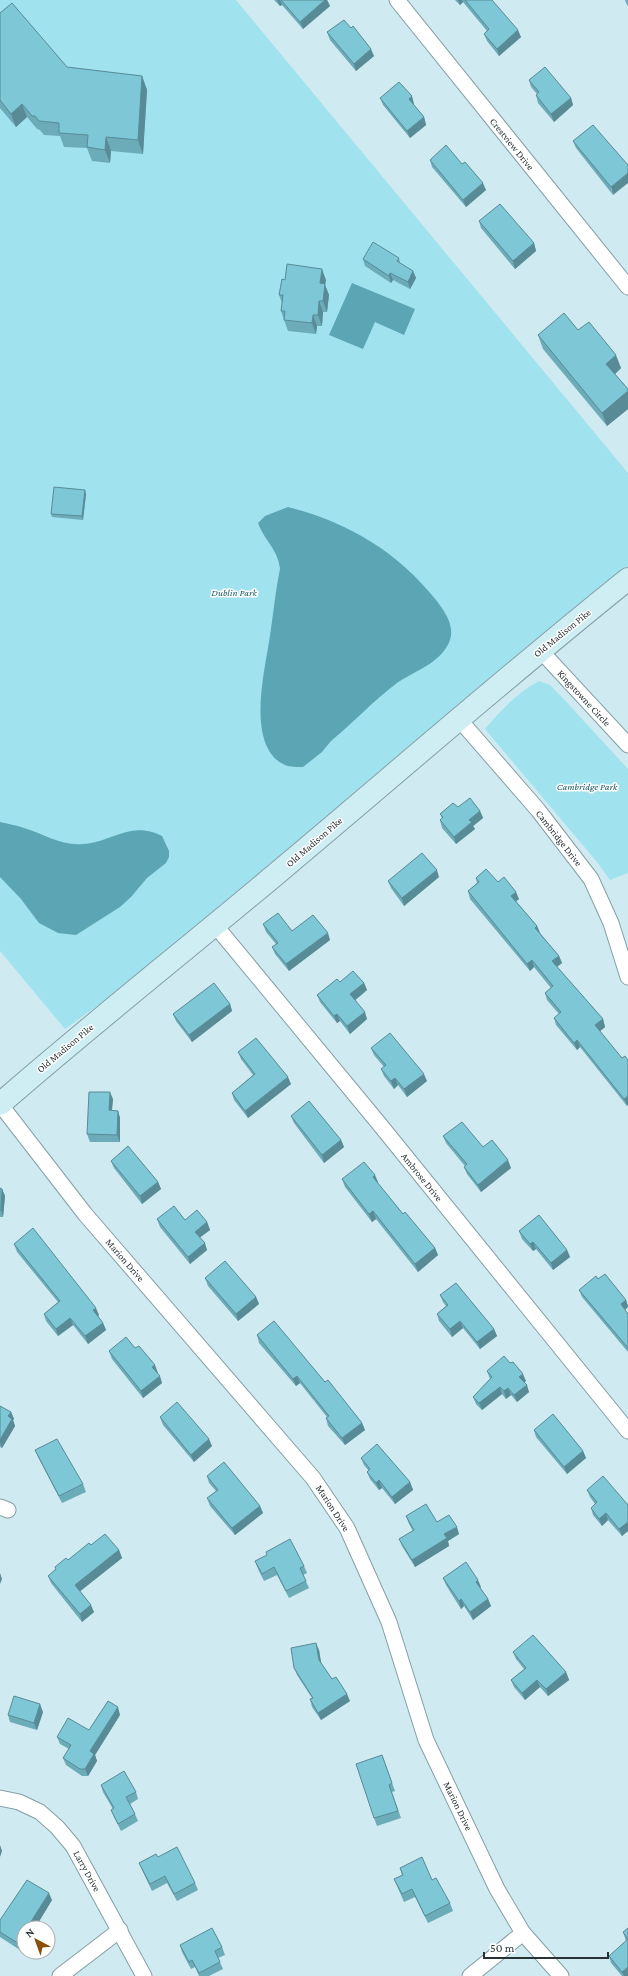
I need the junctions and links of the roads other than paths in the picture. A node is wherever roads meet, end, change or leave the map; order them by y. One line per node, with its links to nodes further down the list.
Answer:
1 (396, 0): 2 (street, Crestview Drive)
2 (628, 287)
3 (628, 580): 4 (main road, Old Madison Pike)
4 (540, 650): 5 (main road, Old Madison Pike); 6 (street, Kingstowne Circle)
5 (458, 718): 7 (main road, Old Madison Pike); 8 (street, Cambridge Drive)
6 (628, 745)
7 (215, 925): 9 (main road, Old Madison Pike); 10 (street, Ambrose Drive)
8 (628, 977)
9 (0, 1104): 13 (street, Marion Drive)
10 (628, 1431)
11 (0, 1798): 12 (street, Larry Drive)
12 (120, 1930): 14 (street); 15 (street, Larry Drive)
13 (523, 1933): 16 (street); 17 (street, Marion Drive)
14 (60, 1976)
15 (144, 1976)
16 (470, 1976)
17 (561, 1976)

